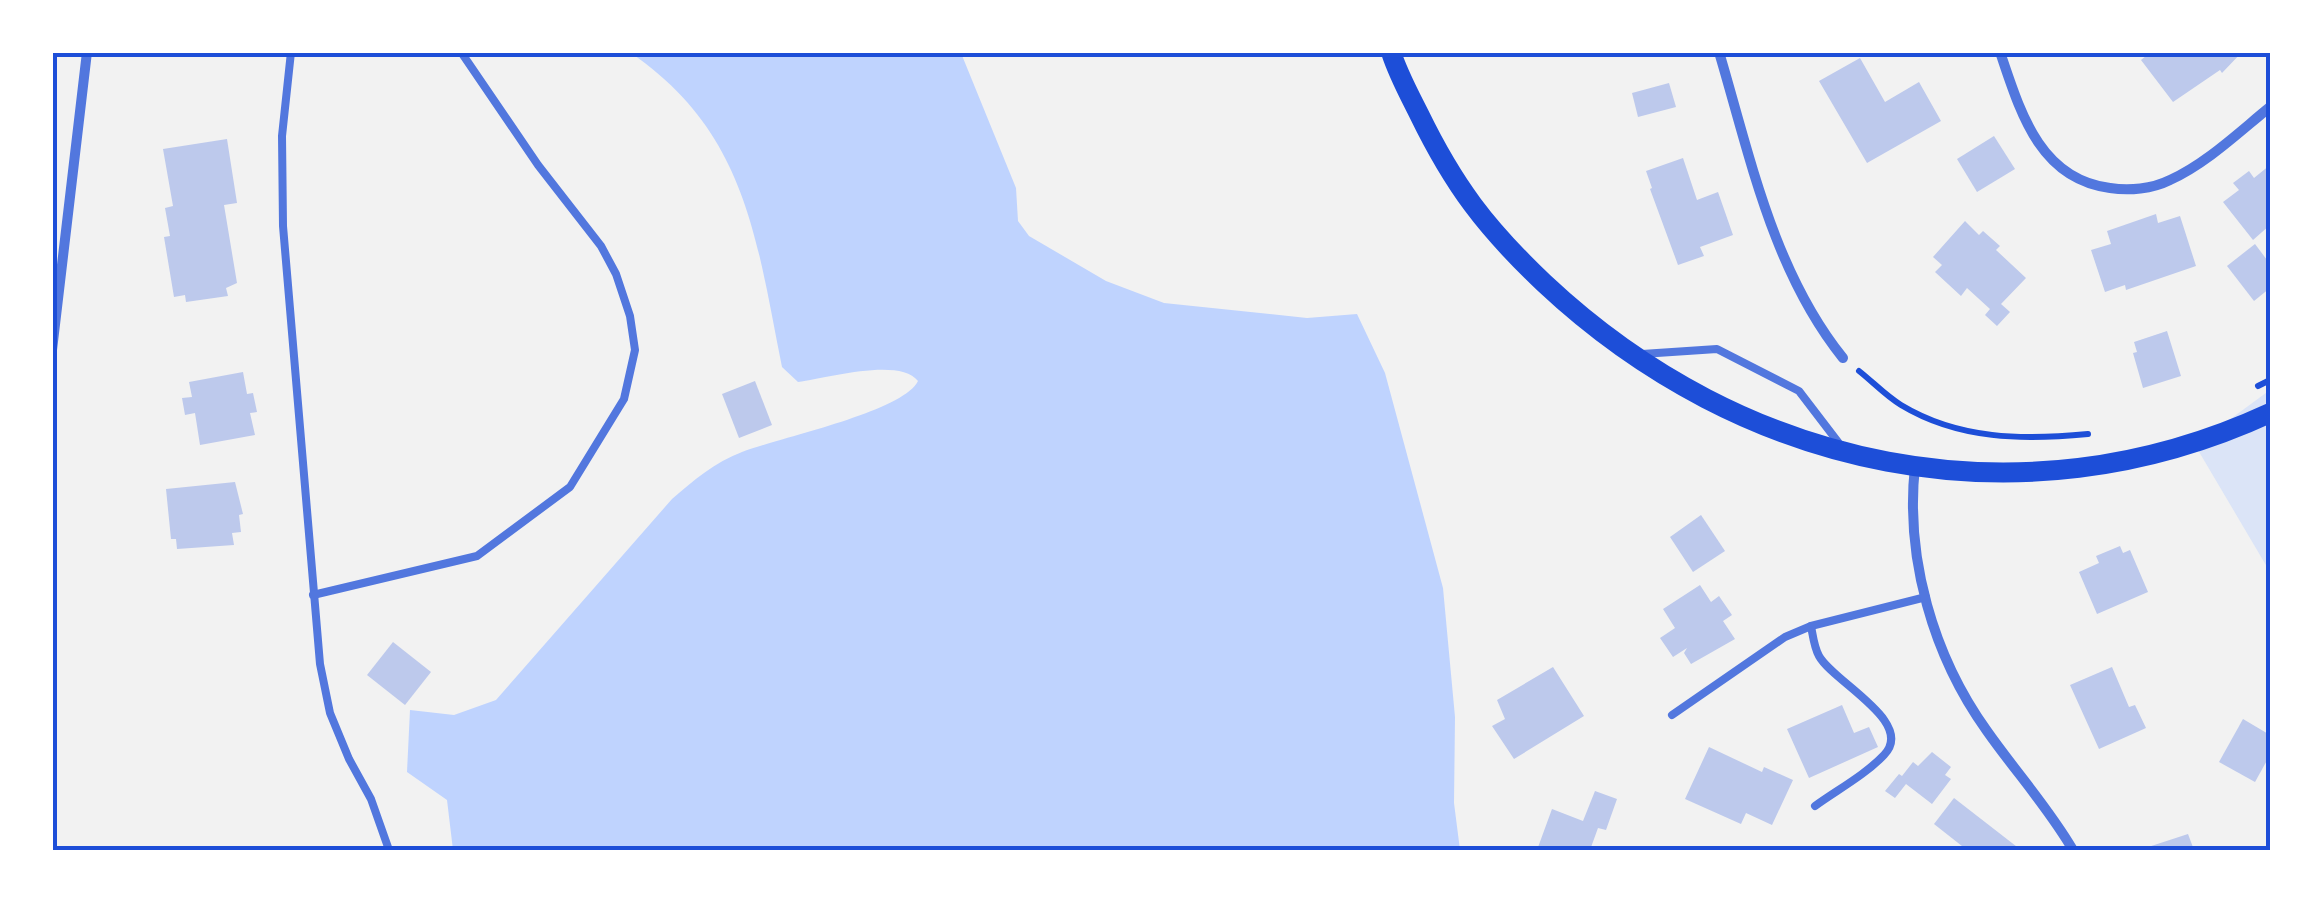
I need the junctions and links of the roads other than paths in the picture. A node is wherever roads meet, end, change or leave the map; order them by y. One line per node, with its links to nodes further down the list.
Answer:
1 (87, 52): 8 (street)
2 (292, 52): 14 (lane)
3 (461, 52): 14 (lane)
4 (1391, 52): 9 (main road)
5 (1720, 52): 10 (street)
6 (2000, 52): 7 (street)
7 (2270, 107)
8 (52, 350)
9 (1631, 355): 12 (main road); 12 (lane)
10 (1842, 358)
11 (2270, 413): 13 (main road)
12 (1846, 453): 13 (main road)
13 (1915, 466): 15 (street)
14 (313, 595): 19 (lane)
15 (1926, 598): 16 (lane); 20 (street)
16 (1811, 626): 17 (lane); 18 (lane)
17 (1672, 714)
18 (1815, 806)
19 (389, 850)
20 (2072, 850)

